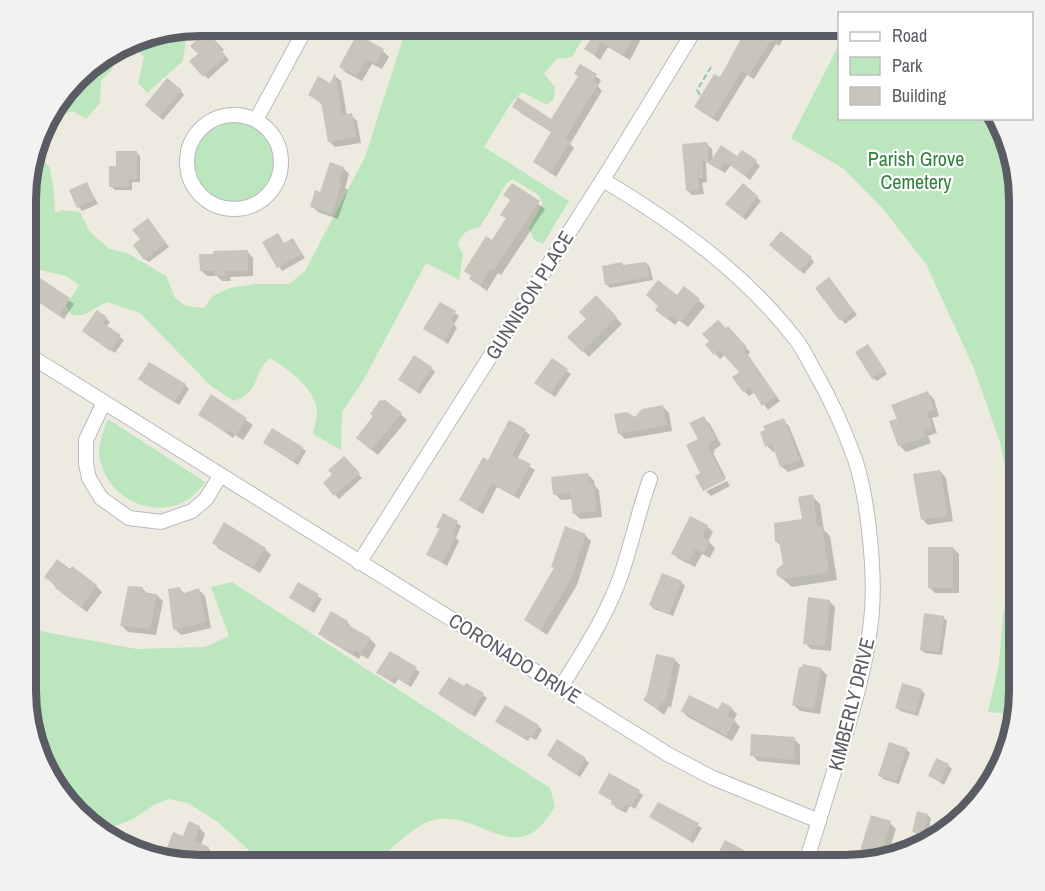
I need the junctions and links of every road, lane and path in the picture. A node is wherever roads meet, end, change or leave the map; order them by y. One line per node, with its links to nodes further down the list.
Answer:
1 (302, 36): 7 (street)
2 (690, 36): 8 (street, GUNNISON PLACE)
3 (735, 36): 4 (path)
4 (736, 39)
5 (711, 67): 6 (path)
6 (700, 95)
7 (256, 120): 7 (street)
8 (603, 180): 13 (street, GUNNISON PLACE); 15 (street, KIMBERLY DRIVE)
9 (36, 360): 10 (street, CORONADO DRIVE)
10 (104, 402): 11 (street, CORONADO DRIVE); 11 (street)
11 (220, 476): 13 (street, CORONADO DRIVE)
12 (650, 479): 14 (street)
13 (359, 563): 14 (street, CORONADO DRIVE)
14 (561, 687): 15 (street, CORONADO DRIVE)
15 (819, 821): 16 (street, KIMBERLY DRIVE)
16 (808, 855)

